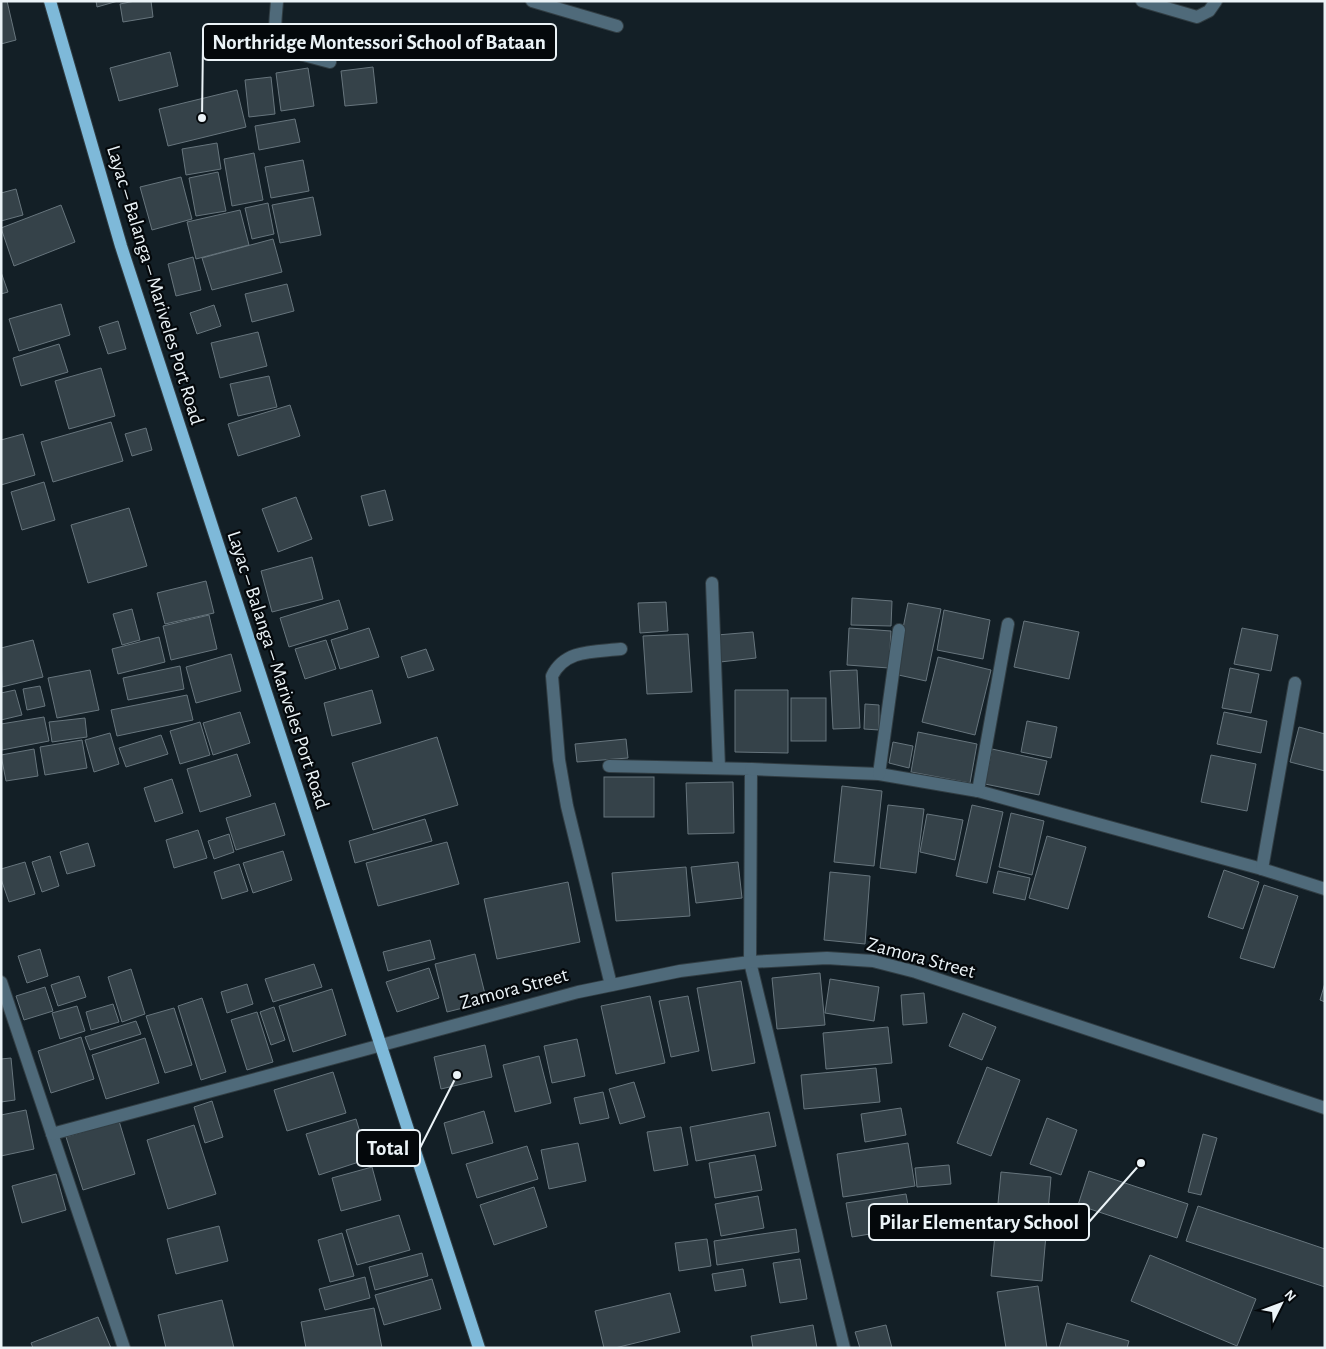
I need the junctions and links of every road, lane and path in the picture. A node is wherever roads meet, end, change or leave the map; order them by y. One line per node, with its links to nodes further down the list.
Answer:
1 (50, 1): 23 (main road, Layac – Balanga – Mariveles Port Road)
2 (277, 1): 7 (street)
3 (532, 1): 6 (street)
4 (1142, 1): 5 (street)
5 (1216, 1)
6 (617, 26)
7 (330, 62)
8 (712, 583): 14 (street)
9 (1008, 624): 17 (street)
10 (899, 630): 16 (street)
11 (621, 649): 22 (street)
12 (1295, 683): 18 (street)
13 (609, 766): 14 (street)
14 (719, 768): 15 (street)
15 (751, 768): 16 (street); 20 (street)
16 (879, 774): 17 (street)
17 (978, 791): 18 (street)
18 (1262, 869): 19 (street)
19 (1325, 889)
20 (750, 962): 22 (street, Zamora Street); 24 (street, Zamora Street); 28 (street)
21 (1, 982): 25 (street)
22 (611, 985): 23 (street, Zamora Street)
23 (379, 1044): 25 (street, Zamora Street); 27 (main road, Layac – Balanga – Mariveles Port Road)
24 (1325, 1108)
25 (52, 1134): 26 (street)
26 (124, 1348)
27 (479, 1348)
28 (844, 1348)

